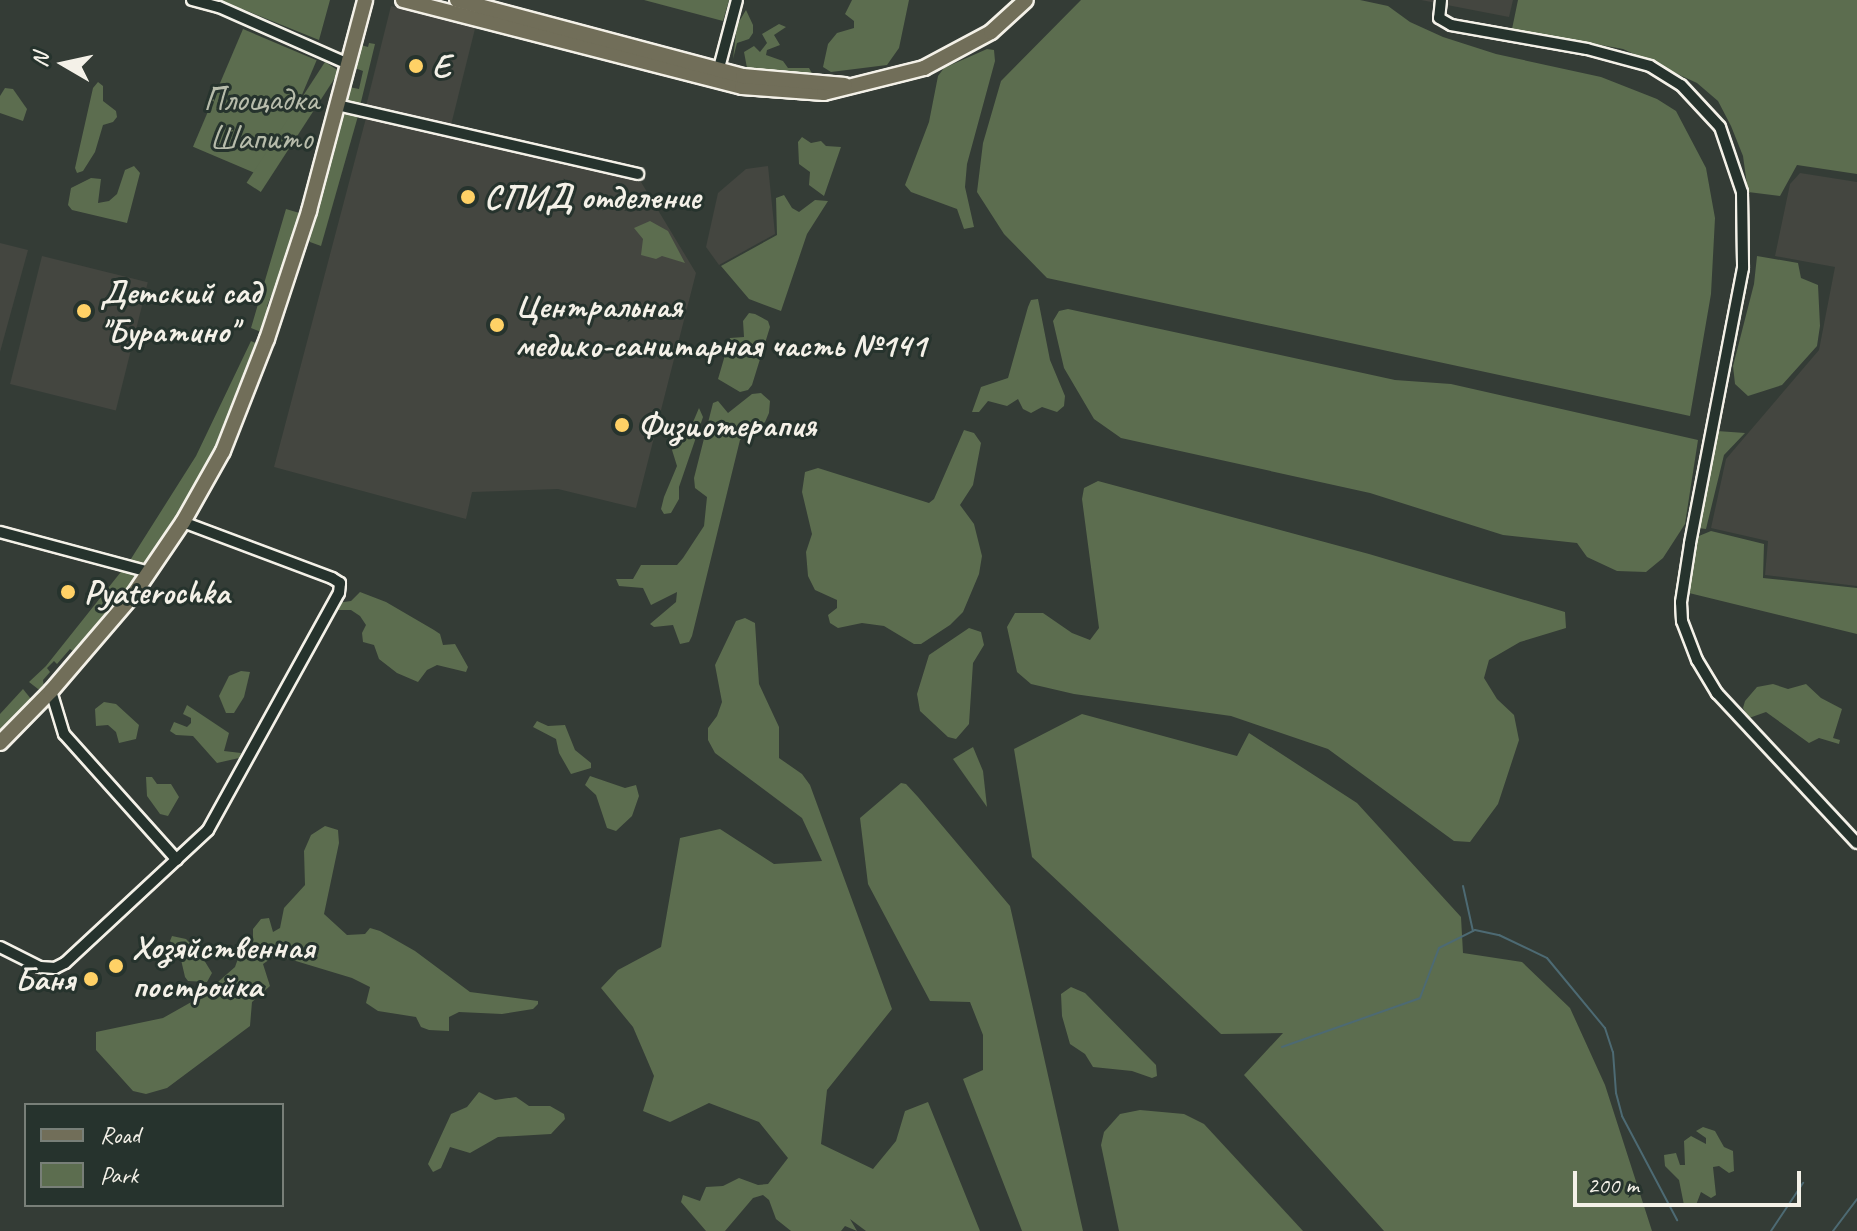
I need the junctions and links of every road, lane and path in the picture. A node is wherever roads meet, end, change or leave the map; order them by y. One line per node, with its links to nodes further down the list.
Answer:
1 (192, 0): 10 (street)
2 (365, 0): 10 (main road)
3 (403, 0): 8 (main road)
4 (457, 0): 8 (main road)
5 (737, 0): 11 (street)
6 (1026, 0): 12 (main road)
7 (1441, 0): 20 (street)
8 (551, 32): 9 (main road)
9 (645, 56): 11 (main road); 12 (main road)
10 (348, 64): 13 (main road)
11 (719, 68): 12 (main road)
12 (743, 81)
13 (337, 105): 14 (street); 15 (main road)
14 (638, 174)
15 (183, 522): 17 (main road); 21 (street)
16 (0, 532): 17 (street)
17 (149, 572): 18 (main road)
18 (51, 691): 19 (main road); 21 (street)
19 (0, 743)
20 (1857, 843)
21 (177, 860): 22 (street)
22 (0, 947)

